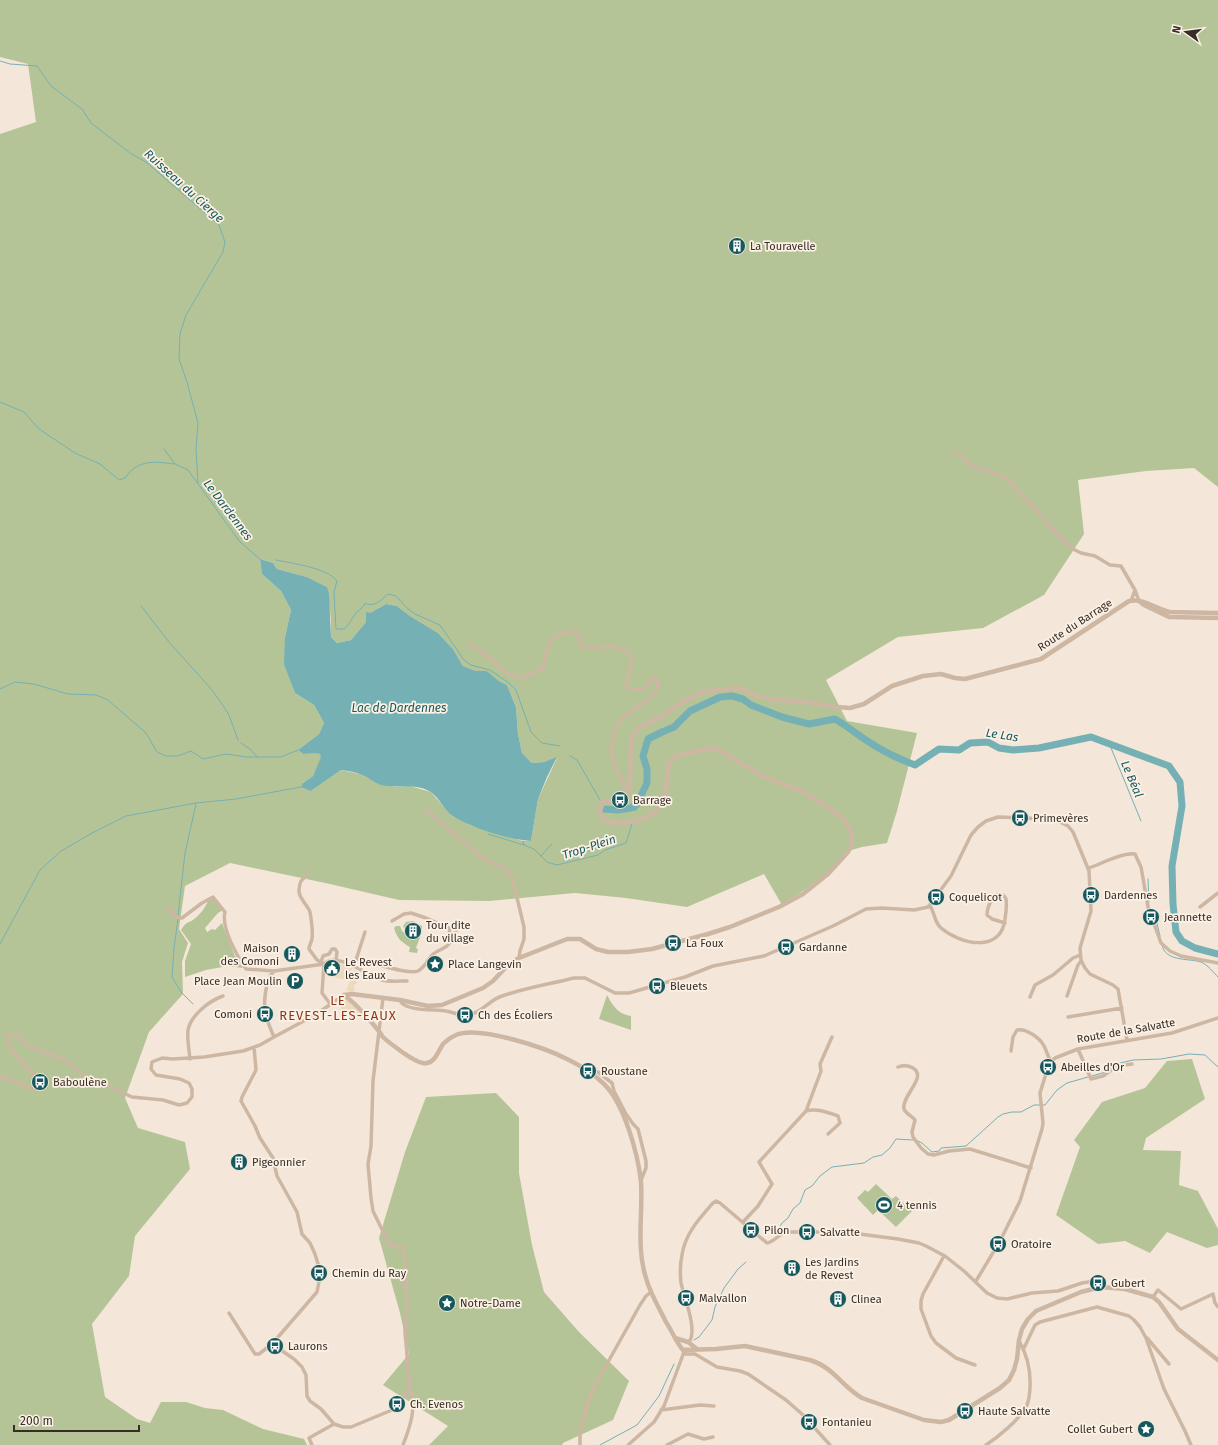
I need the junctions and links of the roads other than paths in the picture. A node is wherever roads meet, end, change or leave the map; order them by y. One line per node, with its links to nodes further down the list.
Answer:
1 (955, 453): 2 (street)
2 (1135, 590): 3 (street); 4 (street)
3 (1131, 601): 4 (street, Route du Barrage); 8 (street, Route du Barrage)
4 (1139, 601): 5 (street, Route du Barrage); 6 (street, Route du Barrage)
5 (1218, 613)
6 (1218, 618)
7 (469, 643): 8 (street)
8 (613, 802): 23 (street, Route du Barrage)
9 (425, 809): 23 (street)
10 (1089, 868): 13 (street); 21 (street); 27 (street)
11 (309, 872): 26 (street)
12 (1218, 893): 14 (street)
13 (930, 906): 17 (street); 36 (street)
14 (1200, 907)
15 (168, 908): 29 (street)
16 (392, 921): 20 (street)
17 (1005, 923): 17 (street)
18 (459, 926): 20 (street)
19 (365, 932): 22 (street)
20 (450, 940): 22 (street)
21 (1080, 955): 25 (street); 34 (street)
22 (357, 958): 28 (street)
23 (519, 958): 36 (street)
24 (336, 961): 26 (street); 26 (street); 28 (street)
25 (1081, 961): 33 (street); 38 (street)
26 (323, 963): 29 (street); 37 (street)
27 (1218, 963)
28 (354, 966): 30 (street)
29 (274, 971): 42 (street)
30 (407, 981)
31 (344, 995): 35 (street); 37 (street); 41 (street)
32 (223, 996): 48 (street)
33 (1067, 996)
34 (1030, 997)
35 (383, 998): 36 (street); 41 (street)
36 (400, 1000)
37 (331, 1005): 42 (street)
38 (1122, 1008): 39 (street); 44 (street)
39 (1068, 1017)
40 (1218, 1018): 44 (street, Route de la Salvatte)
41 (378, 1030): 54 (street); 78 (street)
42 (274, 1036): 45 (street)
43 (832, 1037): 55 (street)
44 (1127, 1040): 46 (street, Route de la Salvatte)
45 (254, 1047): 48 (street); 71 (street)
46 (1078, 1049): 49 (street, Route de la Salvatte); 50 (street)
47 (1011, 1051): 49 (street)
48 (190, 1059): 53 (street)
49 (1051, 1061): 57 (street)
50 (1132, 1064)
51 (898, 1067): 57 (street)
52 (598, 1072): 54 (street)
53 (0, 1076)
54 (612, 1092): 58 (street); 58 (street)
55 (806, 1111): 56 (street); 59 (street)
56 (828, 1134)
57 (1031, 1168): 61 (street)
58 (641, 1181): 63 (street)
59 (743, 1222): 60 (street); 70 (street)
60 (944, 1256): 61 (street); 77 (street)
61 (976, 1282): 62 (street)
62 (1100, 1287): 64 (street); 69 (street)
63 (651, 1292): 67 (street); 85 (street)
64 (1153, 1297): 65 (street); 75 (street)
65 (1218, 1307)
66 (229, 1313): 71 (street)
67 (675, 1338): 70 (street); 74 (street)
68 (1146, 1338): 72 (street); 76 (street); 90 (street)
69 (1019, 1340): 72 (street); 73 (street)
70 (687, 1343): 73 (street); 74 (street); 74 (street)
71 (272, 1344): 81 (street)
72 (1024, 1348): 89 (street)
73 (698, 1349): 74 (street)
74 (684, 1350): 80 (street); 88 (street)
75 (1218, 1360)
76 (1169, 1364)
77 (975, 1365)
78 (410, 1389): 81 (street); 84 (street)
79 (714, 1406): 80 (street)
80 (661, 1410): 86 (street)
81 (334, 1424): 83 (street)
82 (713, 1437): 87 (street)
83 (312, 1445)
84 (403, 1445)
85 (580, 1445)
86 (628, 1445)
87 (667, 1445)
88 (830, 1445)
89 (986, 1445)
90 (1191, 1445)

